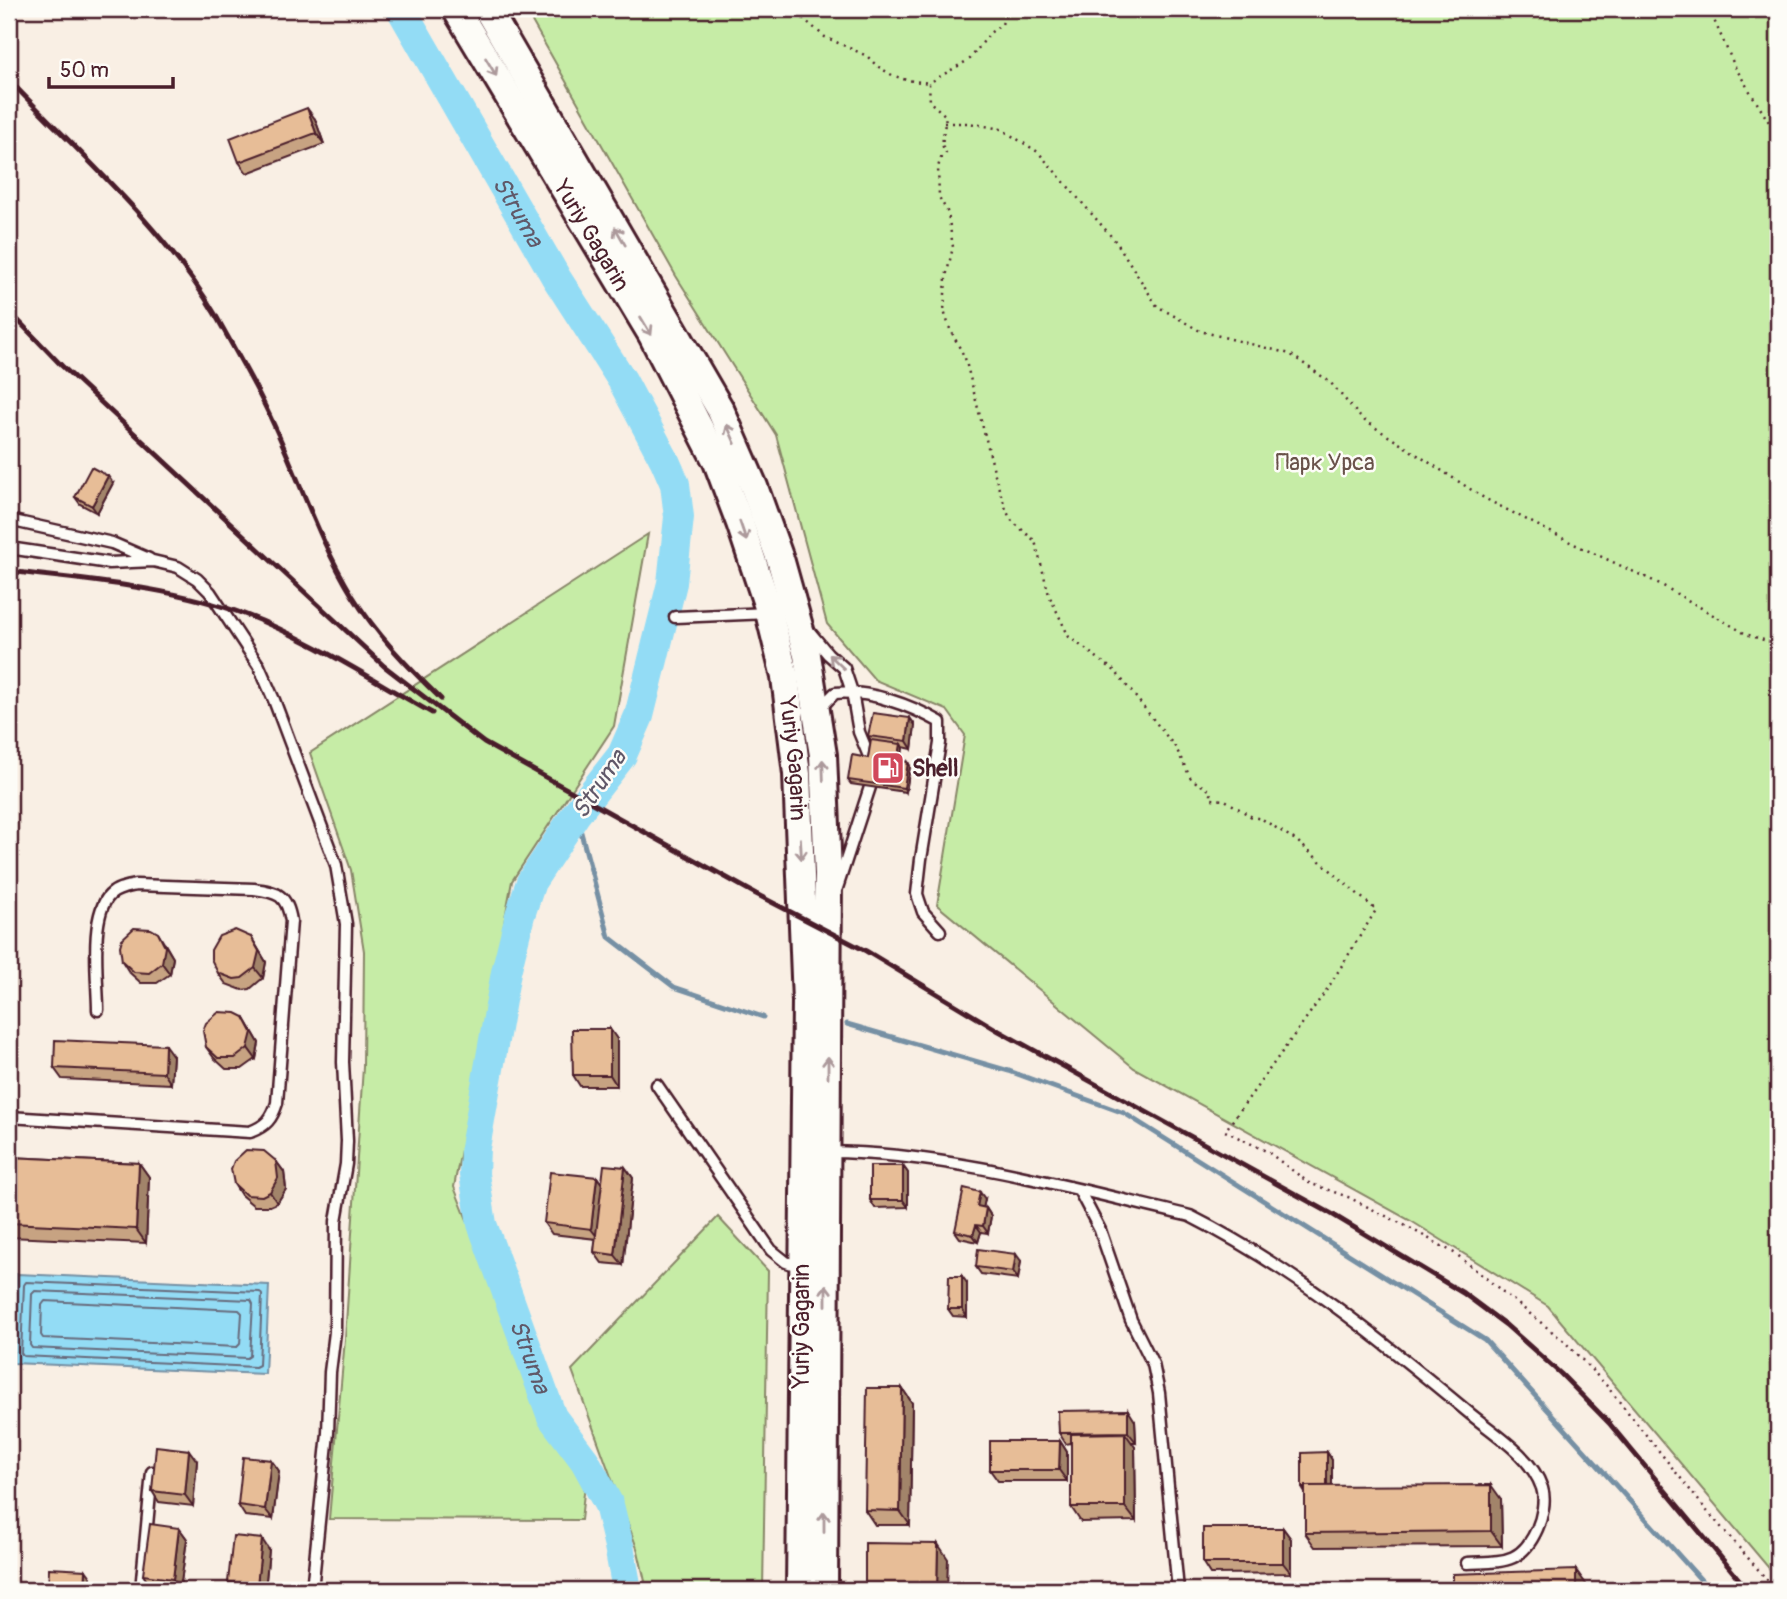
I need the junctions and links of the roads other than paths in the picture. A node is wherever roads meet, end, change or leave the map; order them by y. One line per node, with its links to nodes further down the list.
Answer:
1 (456, 9): 6 (street, Yuriy Gagarin, one-way to 6)
2 (487, 9): 7 (street, Yuriy Gagarin, one-way to 2)
3 (9, 520): 5 (lane)
4 (9, 548): 5 (lane)
5 (153, 561): 22 (lane)
6 (769, 613): 8 (lane); 18 (street, Yuriy Gagarin, one-way to 18)
7 (796, 615): 9 (lane, one-way to 7); 10 (street, Yuriy Gagarin)
8 (675, 617)
9 (852, 692): 10 (lane); 11 (lane); 12 (lane)
10 (816, 713): 11 (street, Yuriy Gagarin, one-way to 10)
11 (828, 912): 16 (street, Yuriy Gagarin, one-way to 11)
12 (940, 931)
13 (98, 1010): 15 (lane)
14 (657, 1085): 18 (lane)
15 (9, 1117)
16 (827, 1152): 17 (lane); 24 (street, Yuriy Gagarin, one-way to 16)
17 (1079, 1190): 20 (lane); 25 (lane)
18 (801, 1267): 23 (street, Yuriy Gagarin)
19 (152, 1472): 21 (lane)
20 (1467, 1563)
21 (141, 1590)
22 (312, 1590)
23 (800, 1590)
24 (824, 1590)
25 (1178, 1590)

